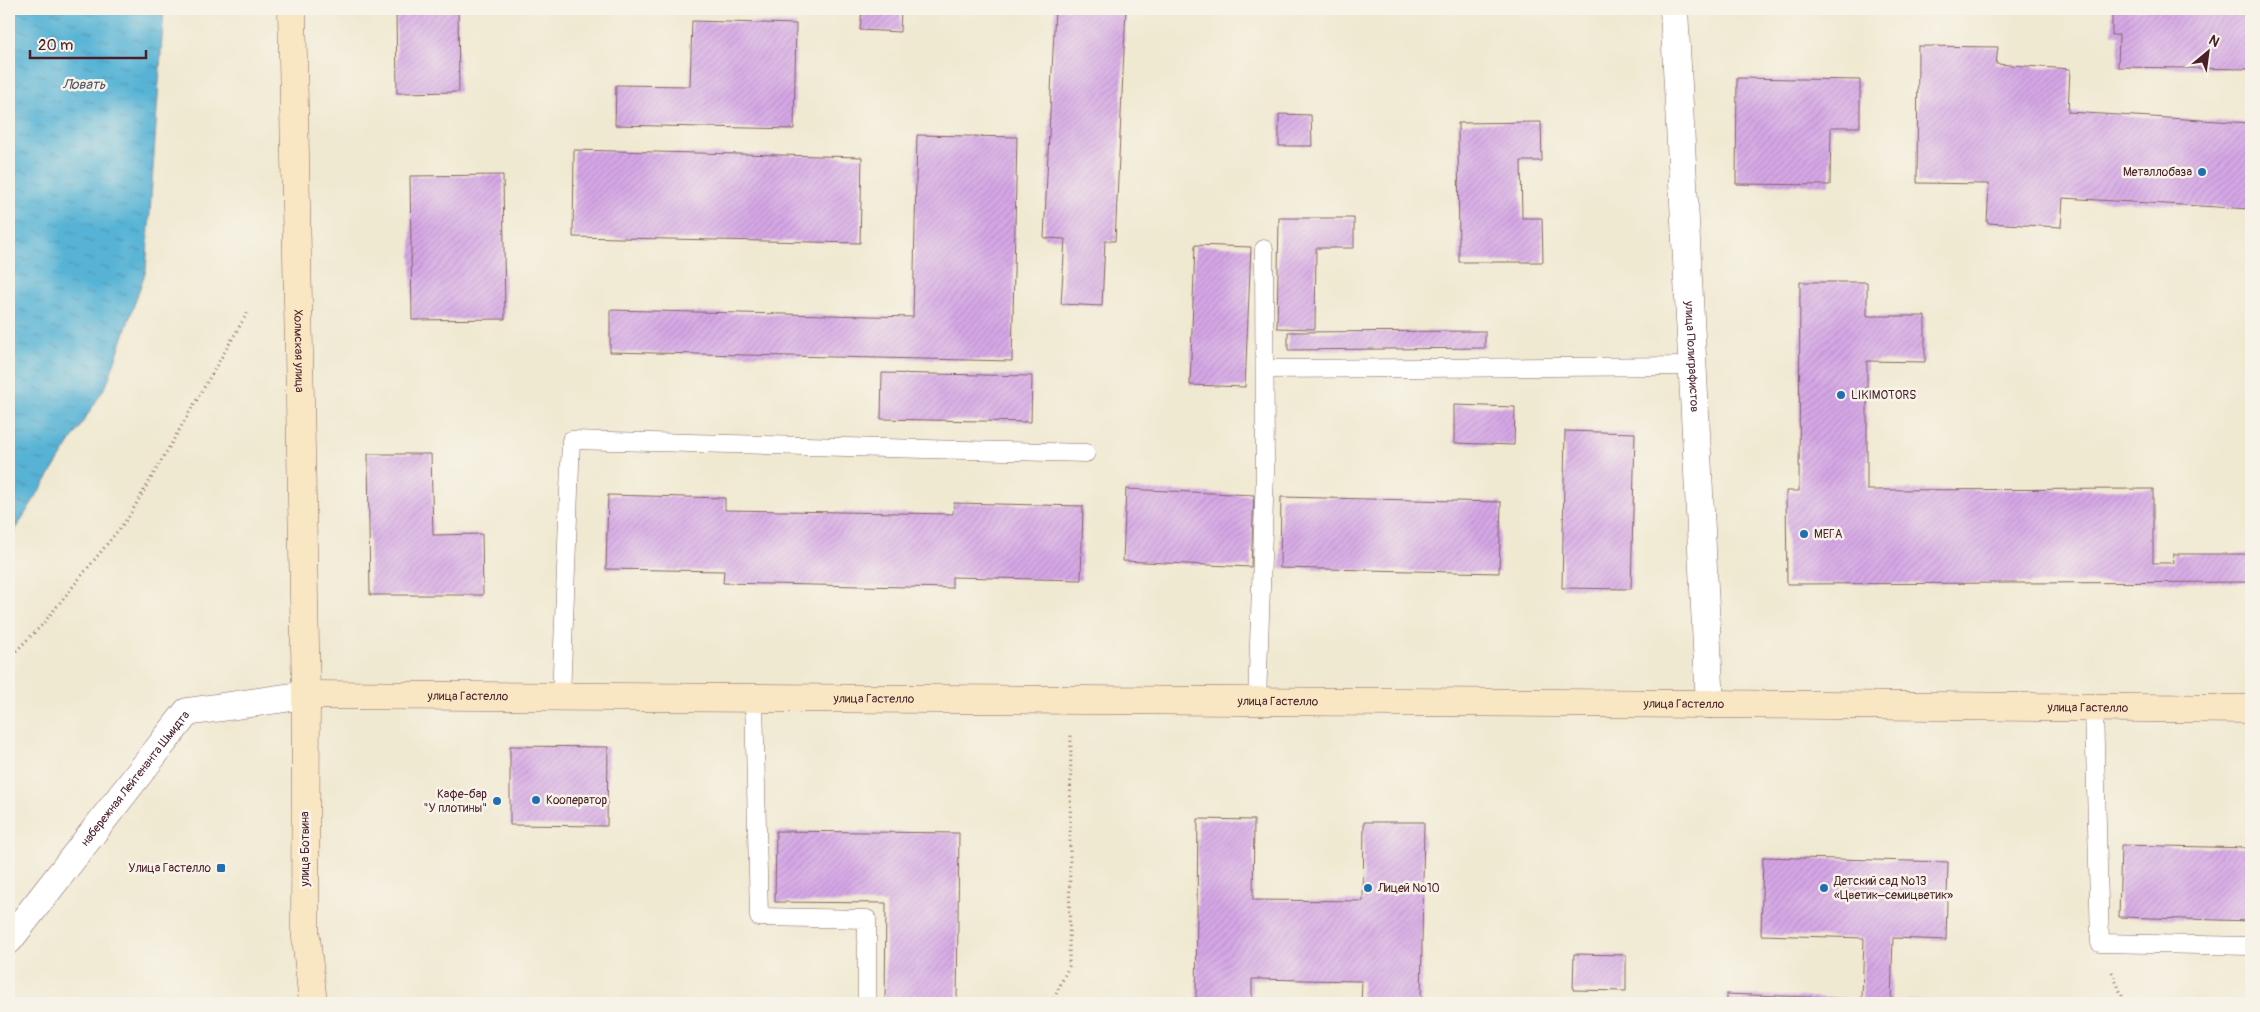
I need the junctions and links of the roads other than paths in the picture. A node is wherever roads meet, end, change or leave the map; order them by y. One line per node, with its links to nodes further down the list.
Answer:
1 (292, 9): 7 (main road, Холмская улица)
2 (1674, 9): 4 (street, улица Полиграфистов)
3 (1264, 249): 5 (lane)
4 (1693, 366): 5 (lane); 11 (street, улица Полиграфистов)
5 (1266, 369): 10 (lane)
6 (1086, 453): 8 (lane)
7 (306, 695): 8 (main road, улица Гастелло); 14 (street, набережная Лейтенанта Шмидта); 16 (main road, улица Ботвина)
8 (560, 697): 9 (main road, улица Гастелло)
9 (754, 698): 10 (main road, улица Гастелло); 17 (lane)
10 (1258, 702): 11 (main road, улица Гастелло)
11 (1710, 704): 12 (main road, улица Гастелло)
12 (2094, 708): 13 (main road, улица Гастелло); 15 (lane)
13 (2251, 710)
14 (9, 940)
15 (2251, 946)
16 (314, 1003)
17 (867, 1003)

